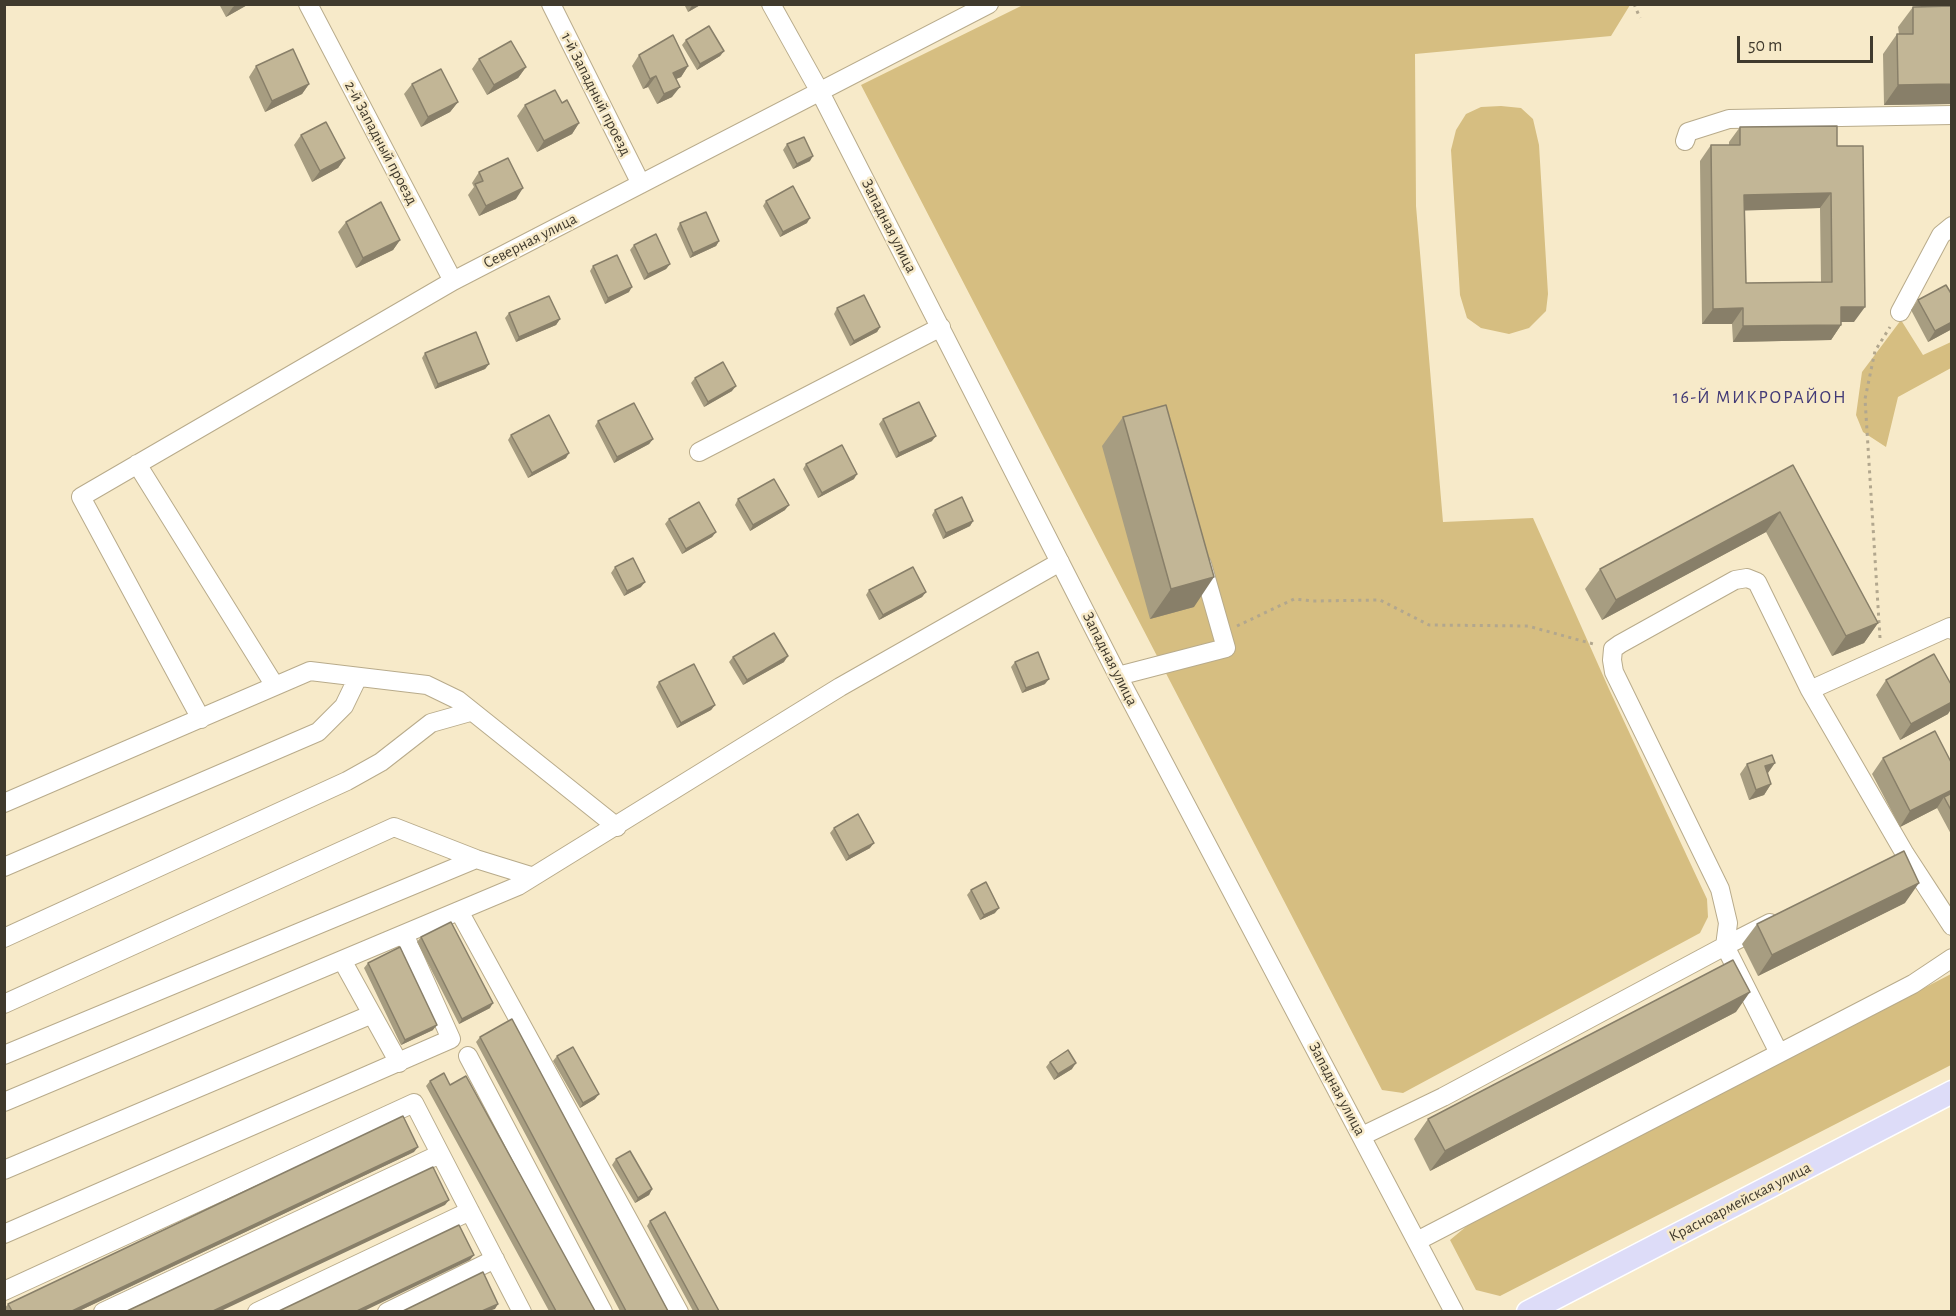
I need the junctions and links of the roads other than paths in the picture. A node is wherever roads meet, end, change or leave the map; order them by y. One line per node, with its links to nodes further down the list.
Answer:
1 (308, 4): 10 (street, 2-й Западный проезд)
2 (551, 4): 8 (street, 1-й Западный проезд)
3 (771, 4): 5 (street, Западная улица)
4 (989, 4): 5 (street, Северная улица)
5 (820, 92): 8 (street, Северная улица); 12 (street, Западная улица)
6 (1952, 116): 7 (street)
7 (1685, 141)
8 (641, 184): 10 (street, Северная улица)
9 (1952, 226): 11 (street)
10 (453, 281): 14 (street, Северная улица)
11 (1900, 312)
12 (941, 327): 13 (street); 16 (street, Западная улица)
13 (699, 452)
14 (137, 464): 20 (street); 23 (street, Северная улица)
15 (1196, 544): 18 (street)
16 (1060, 562): 18 (street, Западная улица); 25 (street)
17 (1951, 627): 21 (street)
18 (1118, 676): 45 (street, Западная улица)
19 (358, 677): 20 (street); 22 (street); 27 (street)
20 (275, 686): 23 (street)
21 (1810, 690): 31 (street); 34 (street)
22 (470, 712): 25 (street); 33 (street)
23 (201, 718): 24 (street)
24 (4, 803)
25 (617, 827): 28 (street)
26 (476, 859): 28 (street); 37 (street); 40 (street)
27 (4, 867)
28 (524, 881): 29 (street)
29 (459, 911): 32 (street); 58 (street)
30 (1787, 914): 34 (street)
31 (1952, 926)
32 (404, 934): 36 (street); 42 (street)
33 (4, 938)
34 (1725, 946): 39 (street); 45 (street)
35 (1952, 958): 39 (street)
36 (342, 960): 38 (street); 44 (street)
37 (4, 1004)
38 (370, 1015): 42 (street); 47 (street)
39 (1779, 1053): 50 (street)
40 (4, 1055)
41 (468, 1056): 57 (street)
42 (399, 1063): 49 (street)
43 (1952, 1092): 60 (main road, Красноармейская улица)
44 (4, 1102)
45 (1362, 1136): 50 (street, Западная улица)
46 (440, 1154): 48 (street); 52 (street); 53 (street)
47 (4, 1170)
48 (470, 1211): 51 (street); 54 (street)
49 (4, 1234)
50 (1419, 1240): 59 (street, Западная улица)
51 (495, 1259): 55 (street); 56 (street)
52 (4, 1291)
53 (103, 1311)
54 (258, 1311)
55 (387, 1311)
56 (521, 1311)
57 (603, 1311)
58 (679, 1311)
59 (1454, 1311)
60 (1528, 1311)

